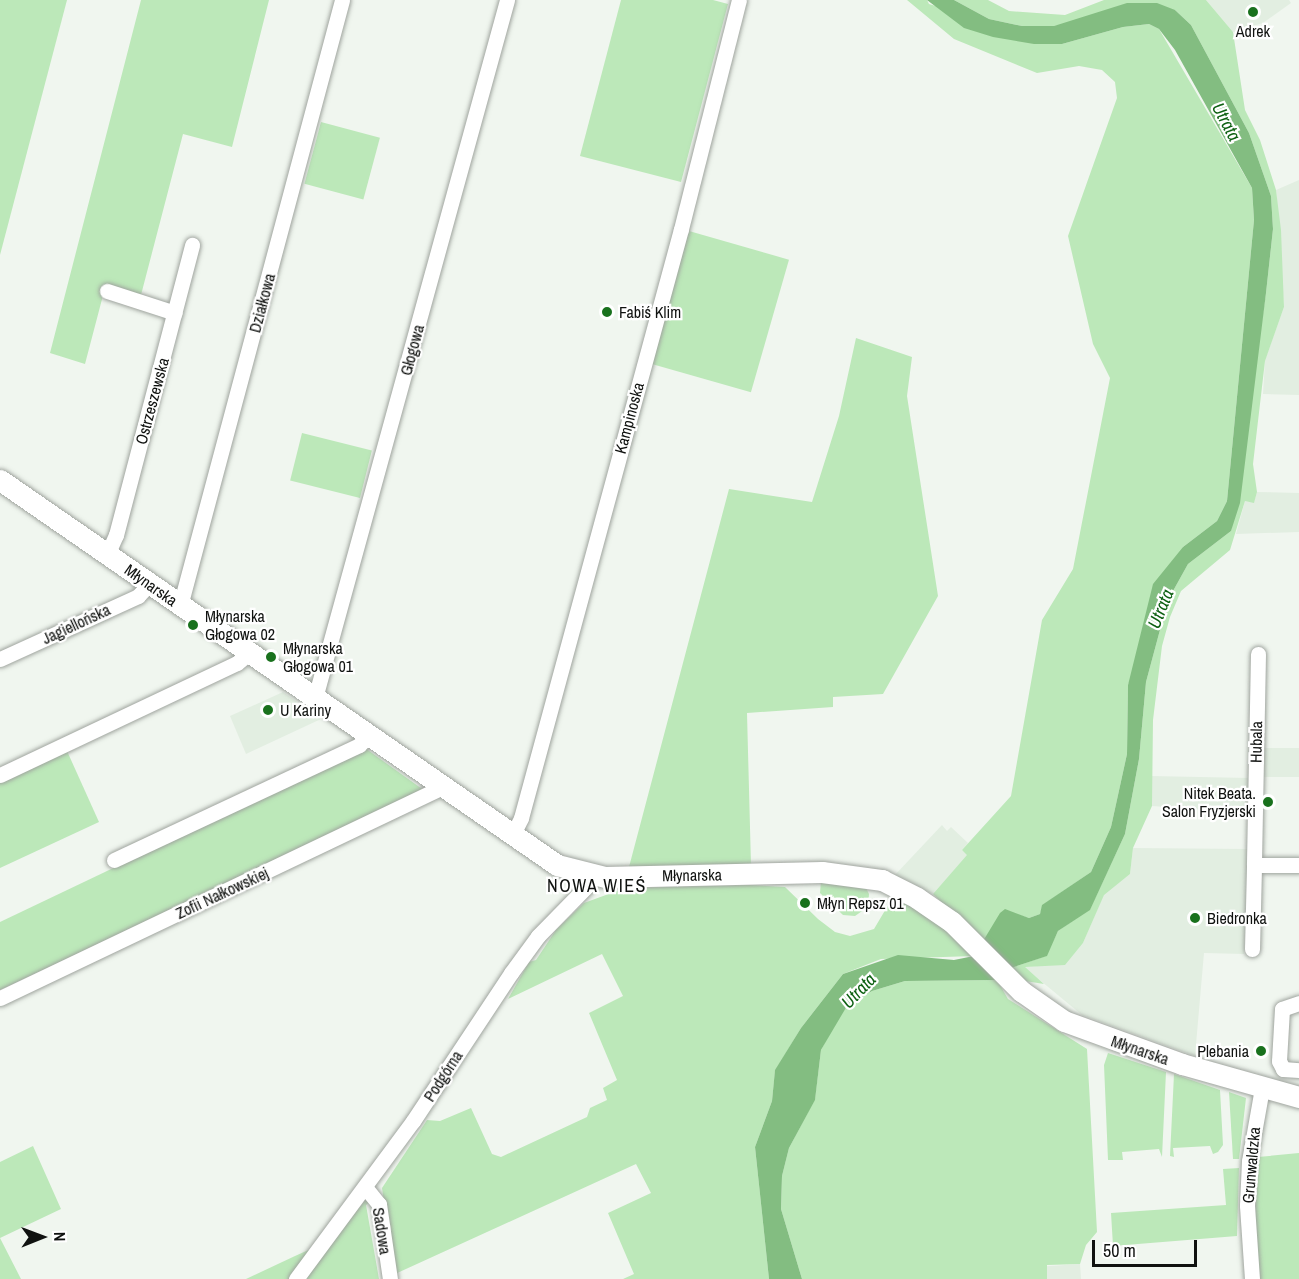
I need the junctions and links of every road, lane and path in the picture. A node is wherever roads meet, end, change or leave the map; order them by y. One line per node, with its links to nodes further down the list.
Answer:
1 (342, 0): 10 (street, Działkowa)
2 (507, 0): 14 (street, Głogowa)
3 (739, 0): 18 (street, Kampinoska)
4 (192, 245): 6 (street, Ostrzeszewska)
5 (107, 291): 6 (street)
6 (175, 313): 8 (street, Ostrzeszewska)
7 (0, 480): 8 (street, Młynarska)
8 (107, 555): 9 (street, Młynarska)
9 (149, 584): 10 (street, Młynarska); 13 (street, Jagiellońska)
10 (180, 606): 11 (street, Młynarska)
11 (249, 653): 14 (street, Młynarska); 16 (street)
12 (1258, 654): 20 (street, Hubala)
13 (0, 659)
14 (315, 698): 15 (street, Młynarska)
15 (369, 736): 17 (street, Młynarska); 19 (street)
16 (0, 775)
17 (443, 787): 18 (street, Młynarska); 24 (street, Zofii Nałkowskiej)
18 (513, 834): 22 (street, Młynarska)
19 (114, 860)
20 (1254, 865): 21 (street); 23 (street, Hubala)
21 (1299, 865)
22 (590, 876): 27 (street, Młynarska); 29 (street, Podgórna)
23 (1252, 949)
24 (0, 998)
25 (1299, 1003): 26 (street)
26 (1299, 1070)
27 (1262, 1088): 28 (street, Młynarska); 32 (street, Grunwaldzka)
28 (1299, 1097)
29 (365, 1187): 30 (street, Podgórna); 31 (street, Sadowa)
30 (296, 1279)
31 (390, 1279)
32 (1251, 1279)

